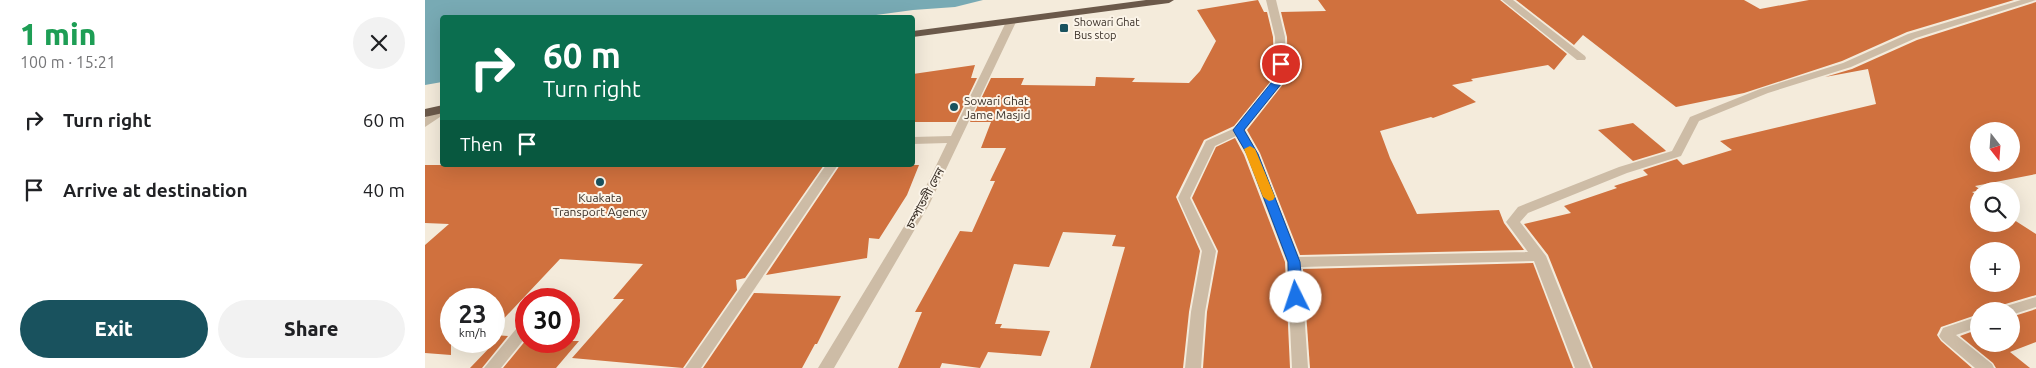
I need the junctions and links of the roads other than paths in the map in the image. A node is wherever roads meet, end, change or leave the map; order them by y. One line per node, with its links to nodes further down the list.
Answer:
1 (1169, 0): 5 (highway)
2 (1271, 0): 12 (street)
3 (1507, 0): 7 (street)
4 (2031, 0): 16 (street)
5 (1011, 22): 6 (highway); 13 (street, চম্পাতলী লেন)
6 (915, 34)
7 (1581, 58)
8 (440, 110): 10 (highway)
9 (440, 112): 11 (street)
10 (425, 113)
11 (425, 124)
12 (1239, 130): 17 (street); 25 (street)
13 (955, 139): 14 (street); 24 (street, চম্পাতলী লেন)
14 (915, 140)
15 (831, 167): 23 (street)
16 (1539, 256): 17 (street); 27 (street)
17 (1294, 262): 26 (street)
18 (2036, 302): 19 (street)
19 (2020, 307)
20 (1970, 324): 28 (street)
21 (515, 340): 22 (street)
22 (492, 368)
23 (693, 368)
24 (826, 368)
25 (1193, 368)
26 (1301, 368)
27 (1583, 368)
28 (1986, 368)

